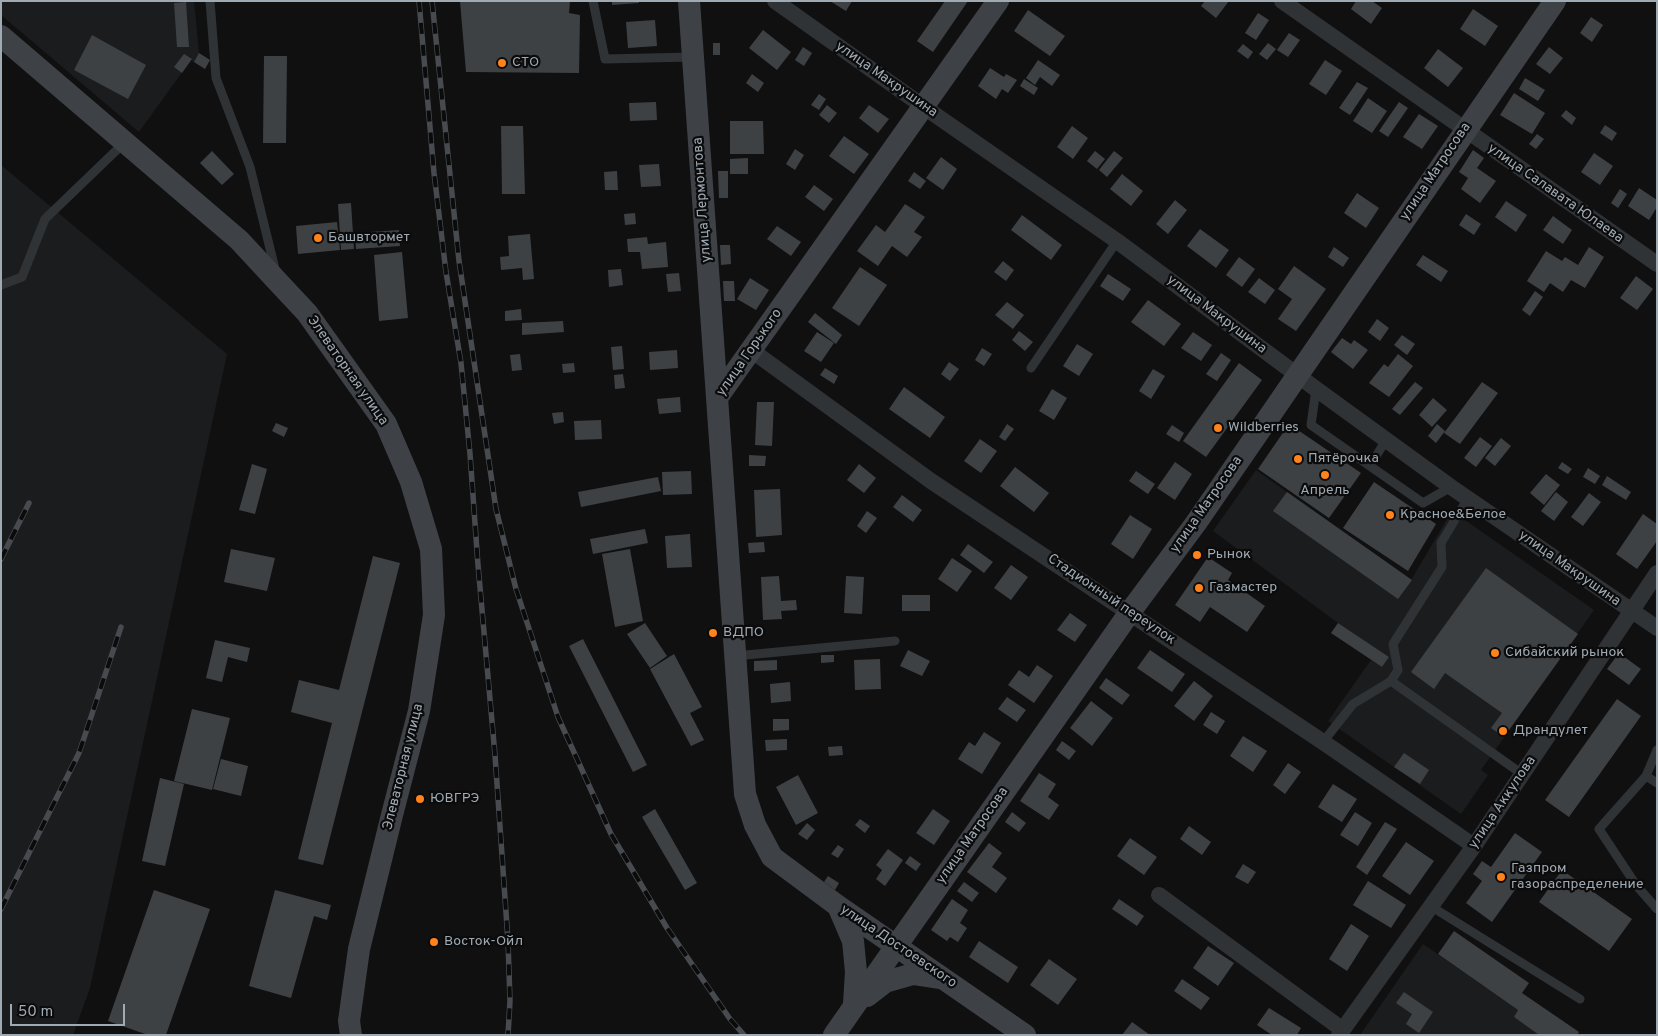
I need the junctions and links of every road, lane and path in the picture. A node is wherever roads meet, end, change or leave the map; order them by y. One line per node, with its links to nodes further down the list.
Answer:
1 (210, 1): 15 (lane)
2 (593, 1): 9 (lane)
3 (689, 1): 9 (main road, улица Лермонтова)
4 (775, 1): 10 (street, улица Макрушина)
5 (998, 1): 10 (main road, улица Горького)
6 (1282, 1): 11 (street, улица Салавата Юлаева)
7 (1554, 1): 11 (main road, улица Матросова)
8 (1, 36): 12 (main road, Элеваторная улица)
9 (692, 57): 21 (main road, улица Лермонтова)
10 (924, 107): 13 (street, улица Макрушина); 17 (main road, улица Горького)
11 (1465, 130): 14 (street, улица Салавата Юлаева); 19 (main road, улица Матросова)
12 (125, 142): 15 (main road, Элеваторная улица); 16 (lane)
13 (1117, 240): 18 (lane); 19 (street, улица Макрушина)
14 (1657, 264)
15 (278, 282): 49 (main road, Элеваторная улица)
16 (1, 285)
17 (751, 350): 21 (main road, улица Горького); 27 (street, Стадионный переулок)
18 (1031, 368)
19 (1297, 375): 20 (street, улица Макрушина); 27 (main road, улица Матросова)
20 (1316, 389): 22 (street, улица Макрушина); 23 (lane)
21 (717, 398): 31 (main road, улица Горького)
22 (1386, 440): 23 (lane); 24 (street, улица Макрушина)
23 (1370, 466): 24 (lane)
24 (1452, 487): 25 (street, улица Макрушина)
25 (1468, 498): 28 (street, улица Макрушина); 32 (lane)
26 (1657, 573): 28 (street, улица Аккулова)
27 (1130, 612): 33 (street, Стадионный переулок); 44 (main road, улица Матросова)
28 (1631, 612): 29 (street, улица Макрушина); 35 (street, улица Аккулова)
29 (1657, 628)
30 (896, 641): 31 (lane)
31 (735, 656): 39 (main road, улица Горького)
32 (1392, 681): 33 (lane); 35 (lane)
33 (1323, 742): 38 (street, Стадионный переулок)
34 (1657, 750): 36 (lane)
35 (1522, 774): 38 (street, улица Аккулова)
36 (1646, 776): 37 (lane); 43 (lane)
37 (1657, 783)
38 (1474, 846): 42 (street, улица Аккулова)
39 (772, 857): 41 (main road, улица Достоевского)
40 (1159, 895): 48 (street, улица Аккулова)
41 (838, 906): 44 (main road, улица Достоевского); 47 (main road)
42 (1432, 907): 46 (lane); 48 (street, улица Аккулова)
43 (1657, 909)
44 (896, 946): 45 (main road, улица Достоевского); 47 (main road, улица Матросова)
45 (942, 978): 47 (main road, улица Матросова); 51 (main road, улица Достоевского)
46 (1580, 999)
47 (854, 1005): 50 (main road, улица Матросова)
48 (1341, 1032)
49 (351, 1035)
50 (834, 1035)
51 (1025, 1035)

